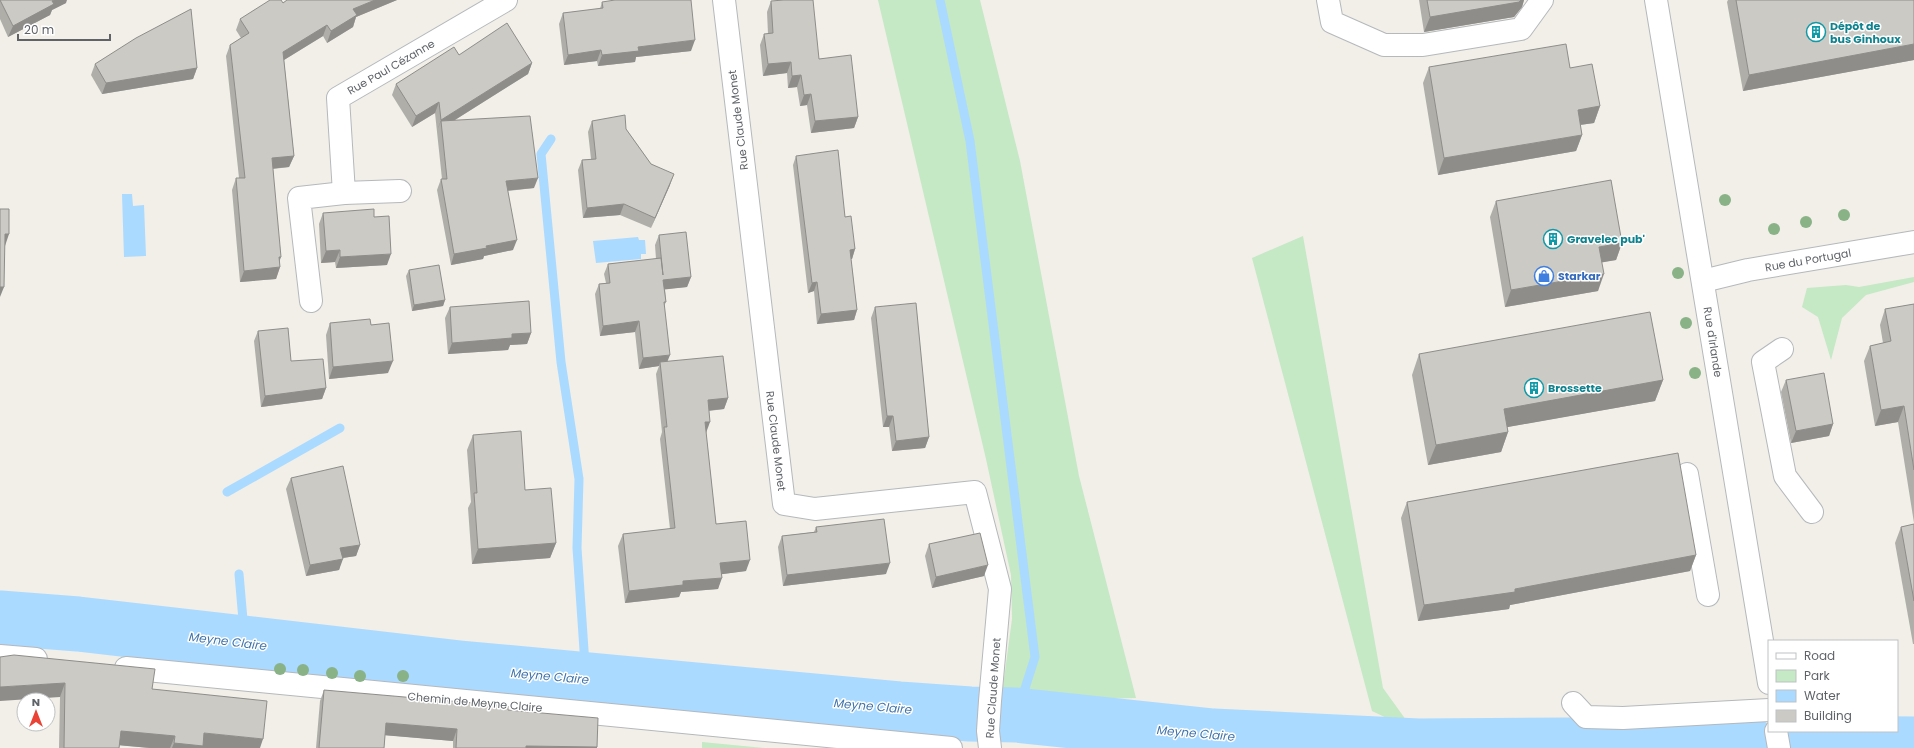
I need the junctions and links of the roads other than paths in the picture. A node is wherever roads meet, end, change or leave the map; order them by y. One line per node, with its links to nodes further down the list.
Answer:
1 (506, 0): 7 (street, Rue Paul Cézanne)
2 (724, 0): 22 (street, Rue Claude Monet)
3 (1328, 0): 4 (street)
4 (1542, 0)
5 (1656, 0): 9 (street, Rue d'Irlande)
6 (400, 191): 7 (street)
7 (344, 193): 10 (street)
8 (1914, 242): 9 (street, Rue du Portugal)
9 (1703, 281): 18 (street, Rue d'Irlande)
10 (311, 301)
11 (1782, 349): 13 (street)
12 (1687, 474): 14 (street)
13 (1812, 512)
14 (1708, 595)
15 (0, 656): 16 (street)
16 (54, 661)
17 (109, 666): 23 (street, Chemin de Meyne Claire)
18 (1768, 677)
19 (1573, 703): 20 (street)
20 (1768, 710)
21 (1776, 732): 24 (street)
22 (989, 739)
23 (951, 748)
24 (1779, 748)

